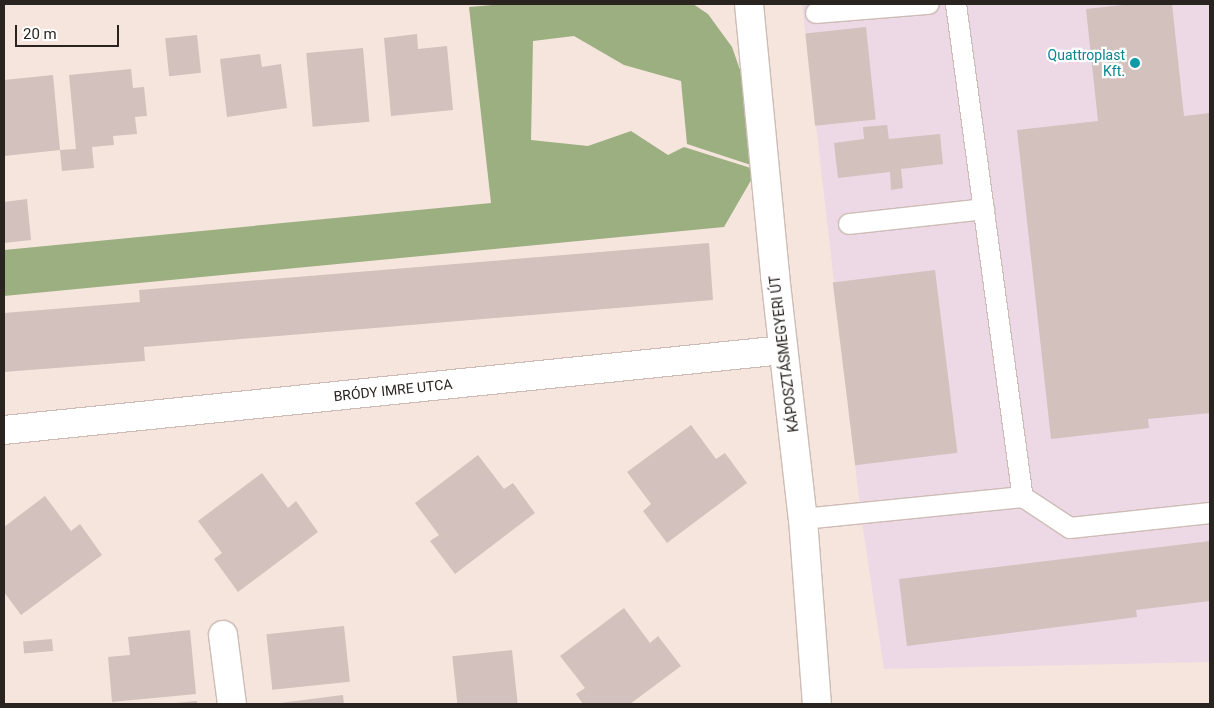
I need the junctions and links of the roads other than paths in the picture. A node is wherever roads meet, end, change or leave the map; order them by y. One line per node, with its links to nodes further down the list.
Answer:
1 (748, 4): 7 (street, KÁPOSZTÁSMEGYERI ÚT)
2 (929, 4): 4 (lane)
3 (956, 4): 5 (lane)
4 (816, 13)
5 (984, 209): 6 (lane); 9 (lane)
6 (849, 224)
7 (783, 350): 8 (street, BRÓDY IMRE UTCA); 11 (street, KÁPOSZTÁSMEGYERI ÚT)
8 (4, 430)
9 (1023, 497): 10 (lane); 11 (lane)
10 (1210, 513)
11 (804, 519): 14 (street, KÁPOSZTÁSMEGYERI ÚT)
12 (223, 635): 13 (street)
13 (232, 704)
14 (817, 704)

